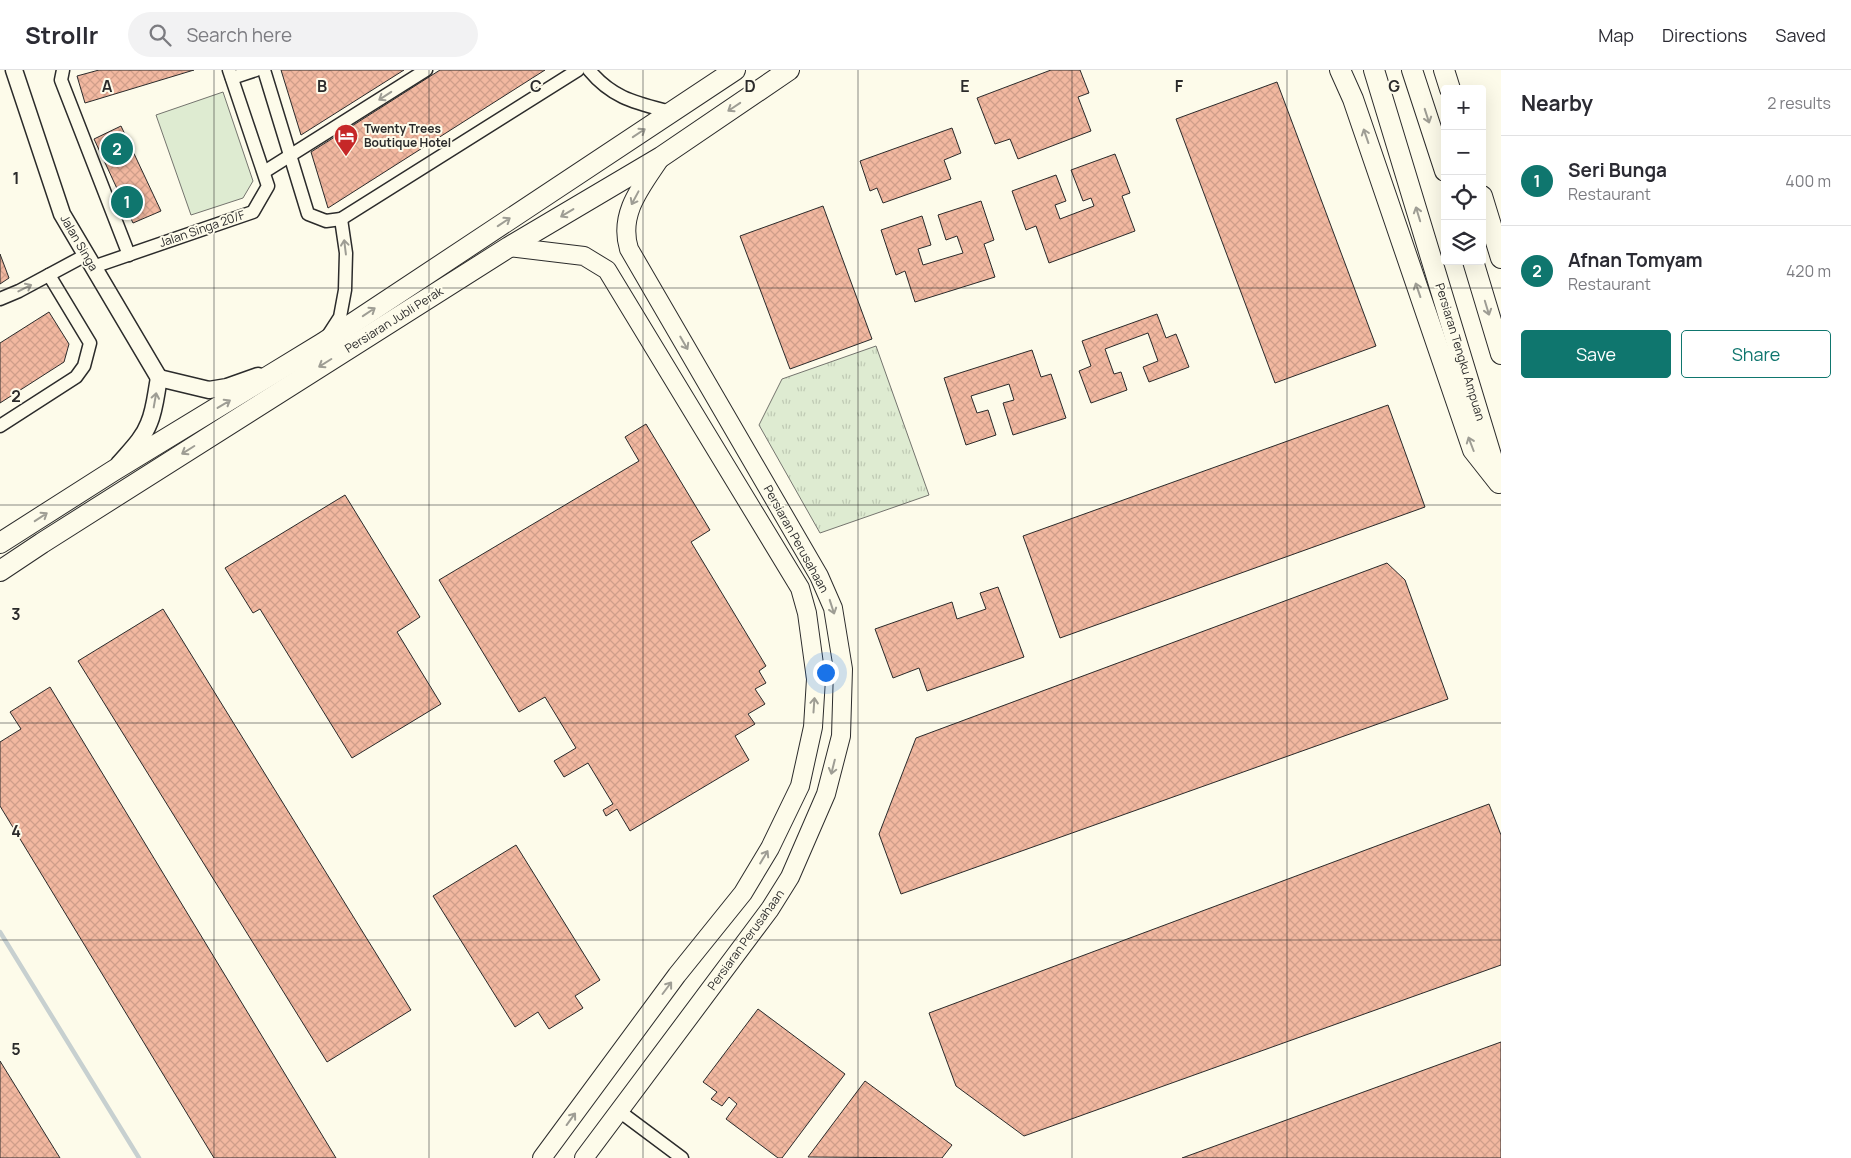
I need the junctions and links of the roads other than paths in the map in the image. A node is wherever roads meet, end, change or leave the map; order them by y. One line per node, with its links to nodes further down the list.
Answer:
1 (14, 70): 28 (street, Jalan Singa)
2 (63, 70): 26 (street)
3 (256, 70): 15 (street)
4 (264, 70): 19 (street)
5 (426, 70): 19 (street, one-way to 19)
6 (578, 70): 24 (street)
7 (589, 70): 18 (street)
8 (736, 70): 18 (main road, Persiaran Jubli Perak)
9 (789, 70): 20 (main road, Persiaran Jubli Perak, one-way to 20)
10 (1340, 70): 17 (main road)
11 (1354, 70): 17 (main road)
12 (1374, 70): 38 (main road, Persiaran Tengku Ampuan, one-way to 12)
13 (1412, 70): 21 (main road, one-way to 21)
14 (1444, 70): 16 (main road)
15 (231, 74): 22 (street, Jalan Singa 20/F)
16 (1449, 85)
17 (1353, 99): 38 (main road, one-way to 17)
18 (671, 112): 32 (main road, Persiaran Jubli Perak, one-way to 18)
19 (290, 157): 22 (street); 24 (street)
20 (661, 157): 25 (main road, Persiaran Jubli Perak, one-way to 25); 41 (main road, Persiaran Perusahaan, one-way to 41)
21 (1441, 159)
22 (264, 172): 26 (street, Jalan Singa 20/F)
23 (1486, 209): 27 (main road)
24 (341, 219): 32 (street, one-way to 24)
25 (509, 247): 40 (main road, Persiaran Jubli Perak, one-way to 40); 42 (main road, Persiaran Perusahaan, one-way to 25)
26 (129, 255): 28 (street, Jalan Singa 20/F)
27 (1501, 258)
28 (90, 261): 30 (street, Jalan Singa 20/F); 35 (street, Jalan Singa)
29 (1474, 265): 33 (main road, one-way to 33)
30 (49, 276): 31 (street, Jalan Singa 20/F, one-way to 30); 36 (street)
31 (0, 299)
32 (323, 343): 34 (main road, Persiaran Jubli Perak)
33 (1501, 354)
34 (284, 368): 35 (street); 37 (main road, Persiaran Jubli Perak, one-way to 34)
35 (159, 378): 37 (street, one-way to 35)
36 (0, 426)
37 (113, 471): 39 (main road, Persiaran Jubli Perak, one-way to 37)
38 (1500, 486)
39 (0, 543)
40 (0, 571)
41 (619, 1111): 43 (main road, Persiaran Perusahaan); 44 (street)
42 (542, 1158)
43 (584, 1158)
44 (682, 1158)

